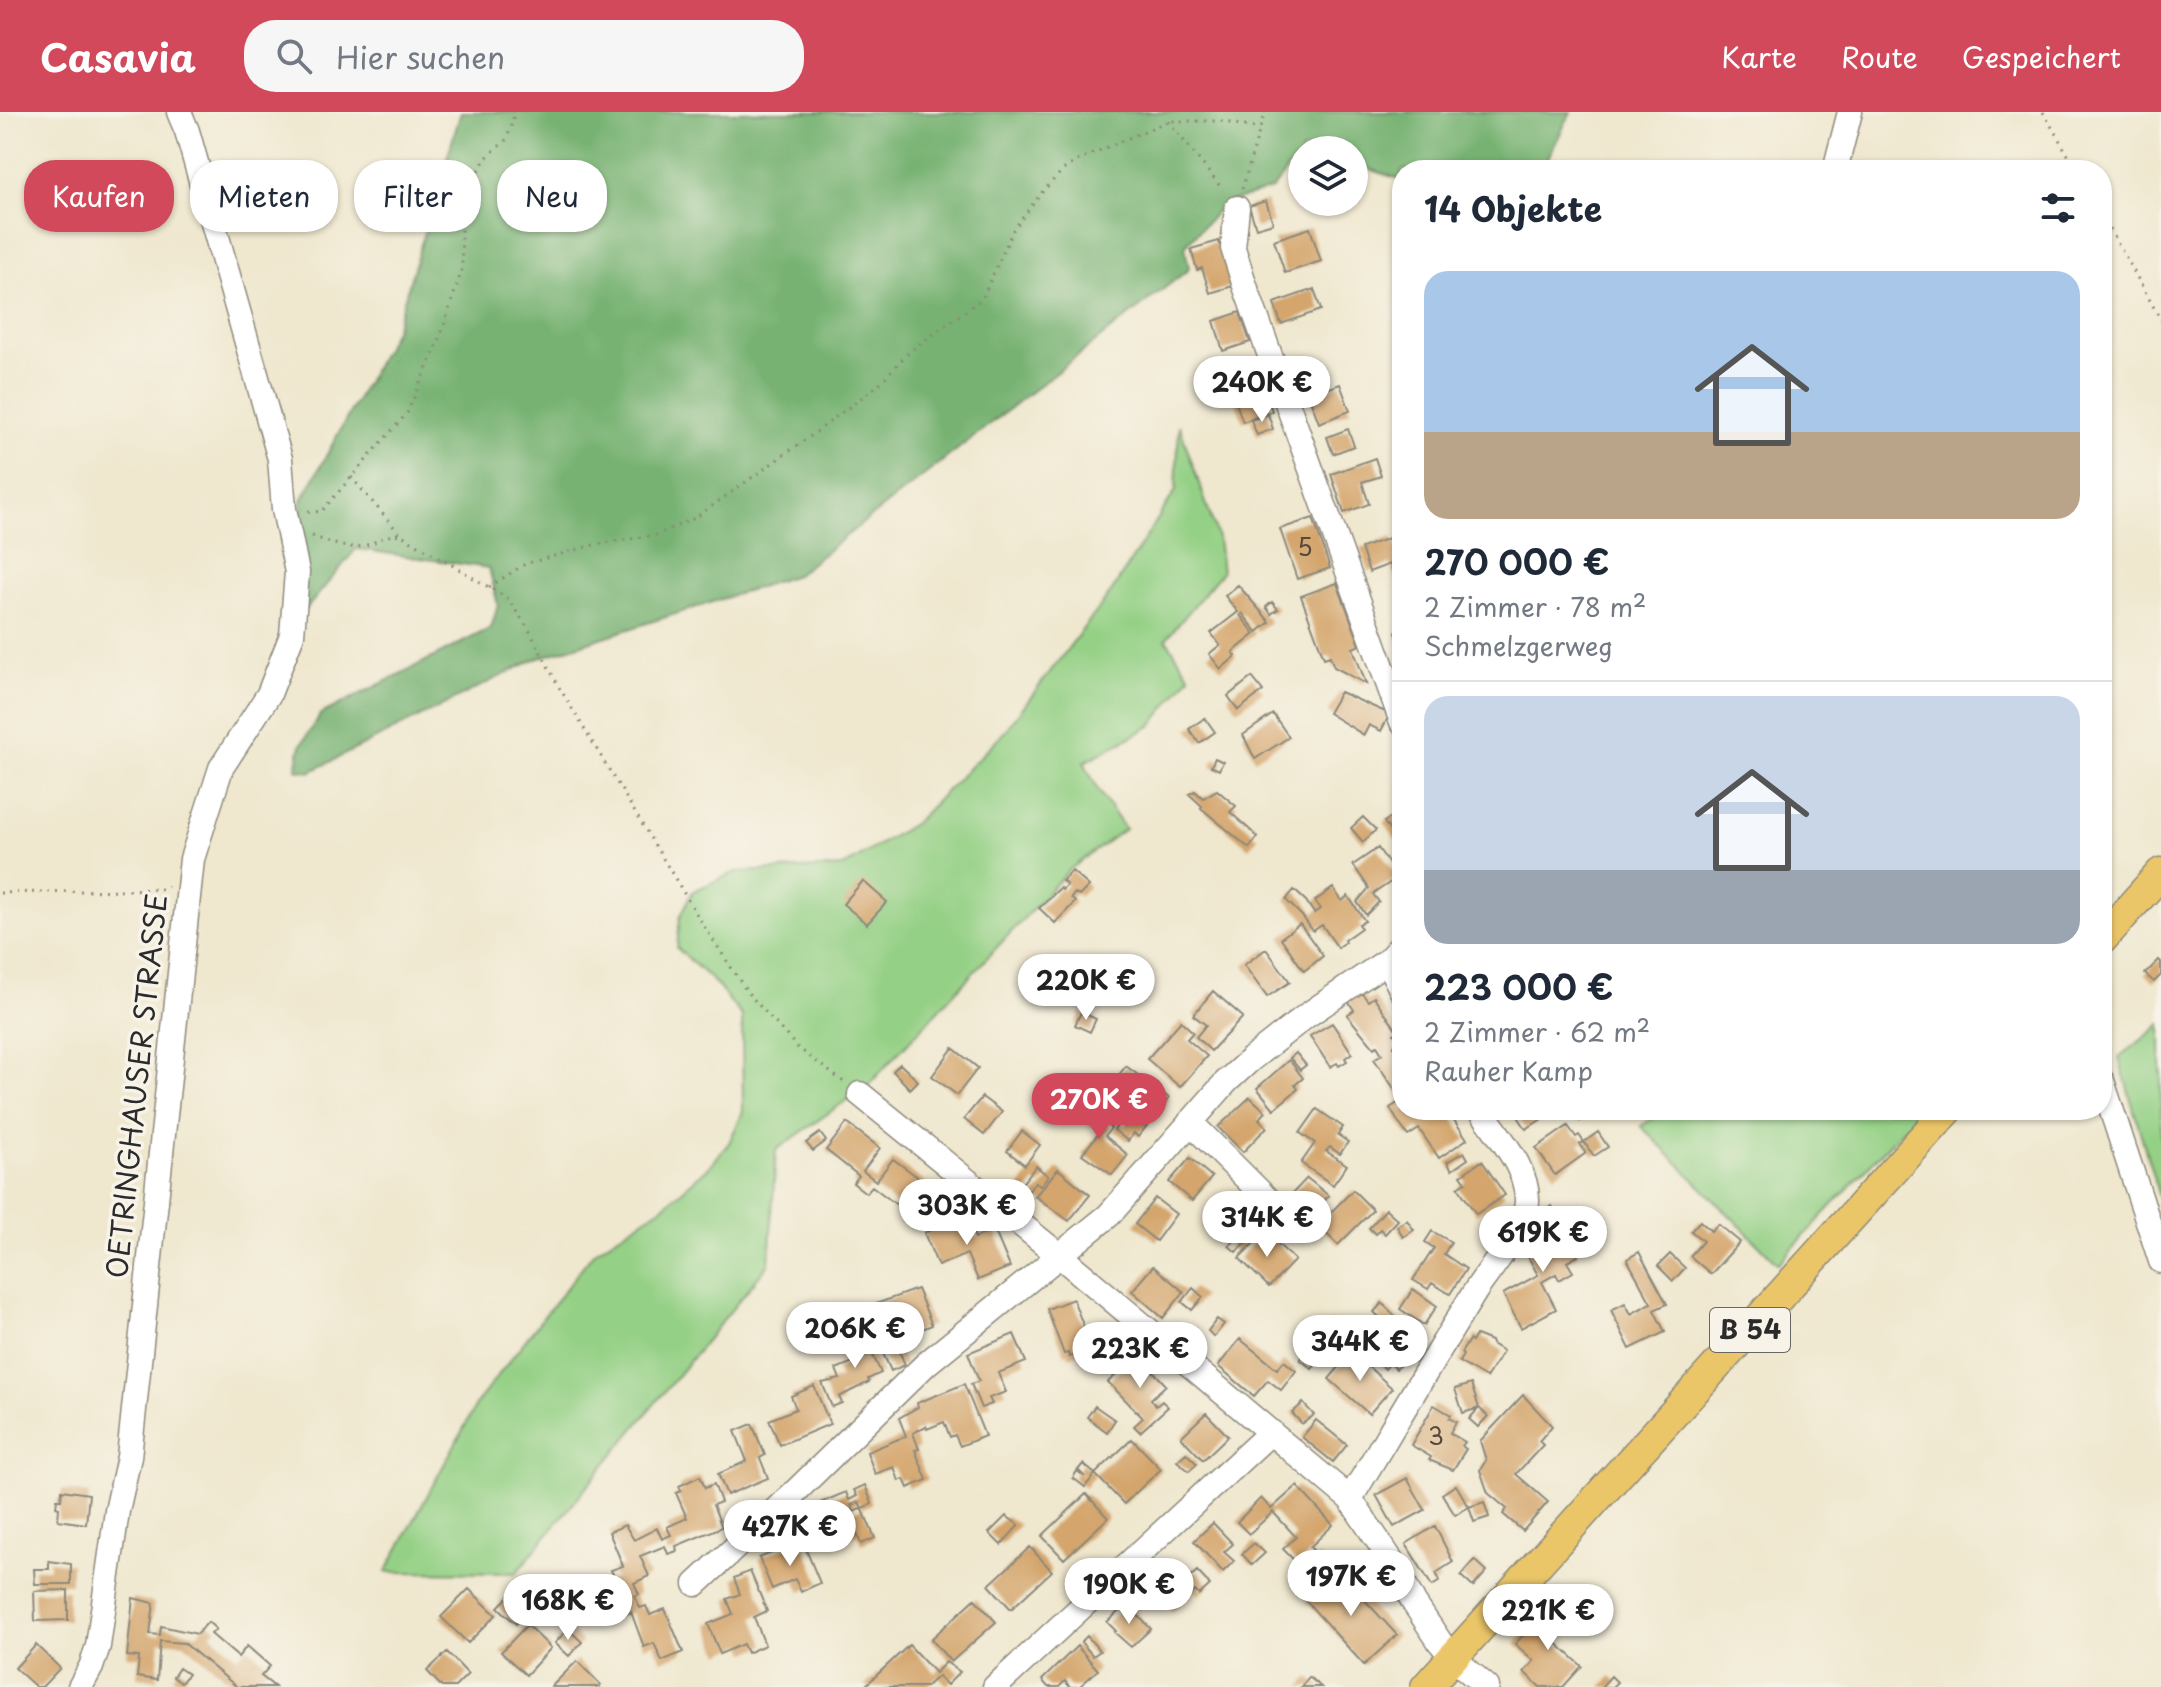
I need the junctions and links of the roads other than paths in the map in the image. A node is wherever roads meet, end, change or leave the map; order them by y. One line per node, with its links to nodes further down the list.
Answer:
1 (179, 112): 21 (street, OETRINGHAUSER STRASSE)
2 (1850, 112): 3 (street)
3 (1838, 160)
4 (1237, 208): 5 (street)
5 (1392, 694)
6 (2161, 873): 7 (main road)
7 (2112, 928)
8 (1392, 954): 13 (street)
9 (860, 1094): 15 (street)
10 (2112, 1112): 16 (street)
11 (1487, 1120): 18 (street)
12 (1939, 1120): 20 (main road, B 54)
13 (1190, 1122): 14 (street); 15 (street)
14 (1296, 1228)
15 (1060, 1256): 17 (street); 19 (street)
16 (2161, 1261)
17 (1271, 1432): 18 (street); 22 (street)
18 (1350, 1499): 20 (street)
19 (696, 1584)
20 (1453, 1658): 23 (main road, B 54); 24 (street)
21 (80, 1687)
22 (995, 1687)
23 (1426, 1687)
24 (1487, 1687)

